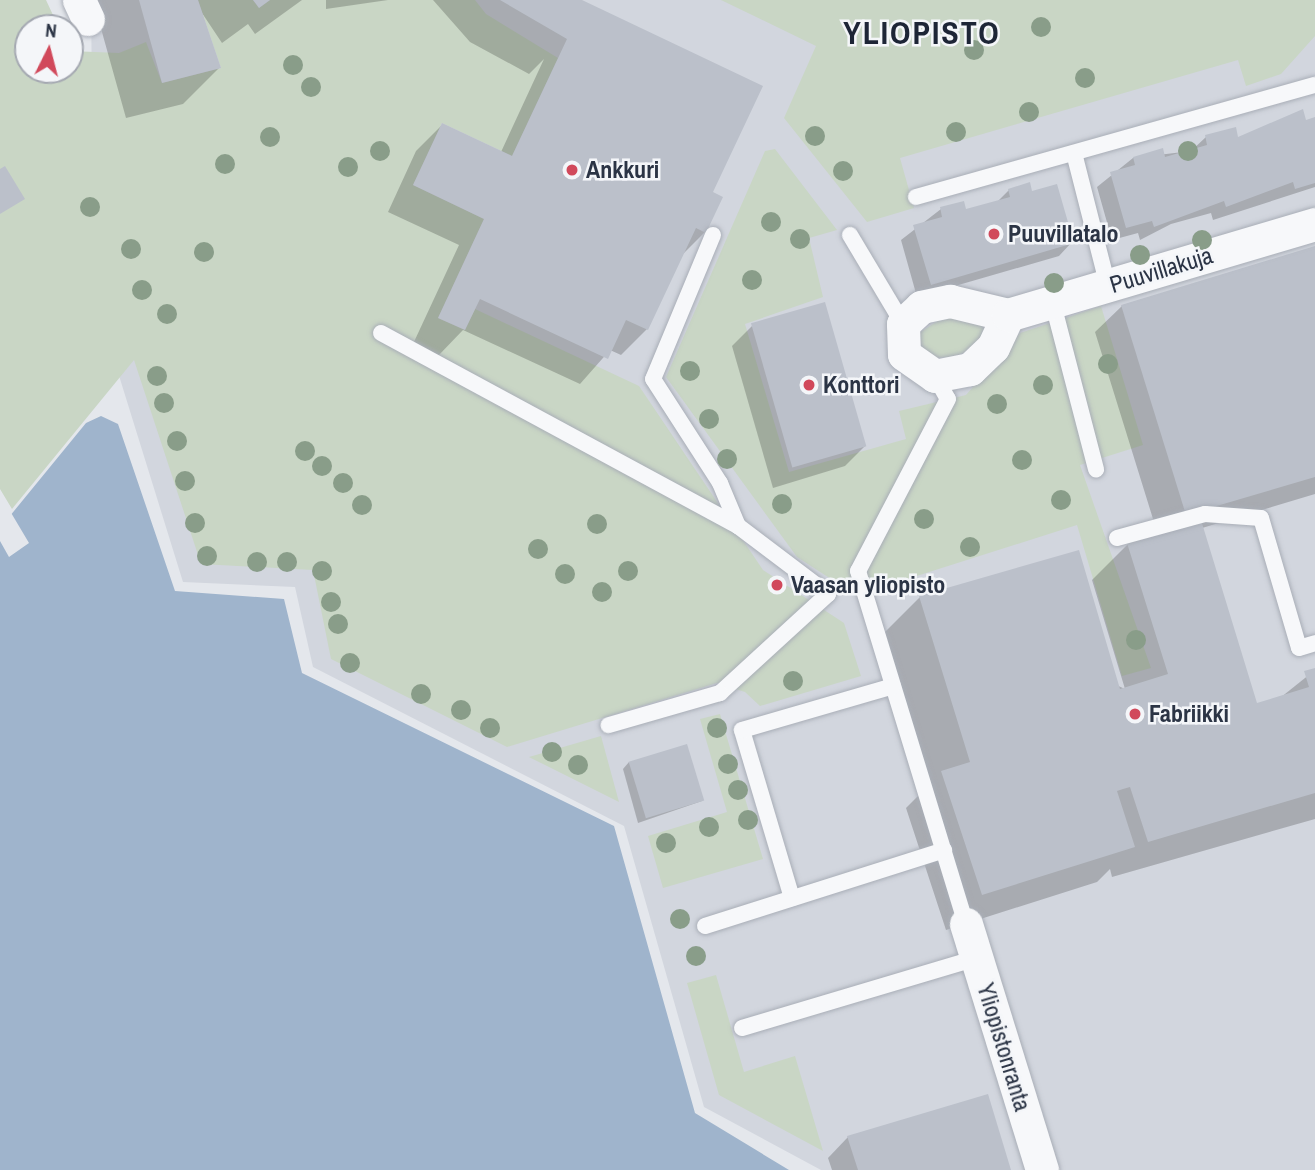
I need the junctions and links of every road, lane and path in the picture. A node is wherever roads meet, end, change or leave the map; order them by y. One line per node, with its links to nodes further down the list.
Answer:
1 (1315, 85): 2 (lane)
2 (1074, 153): 3 (lane); 7 (lane)
3 (916, 197)
4 (1315, 224): 7 (street, Puuvillakuja)
5 (713, 235): 14 (lane)
6 (850, 235): 10 (lane)
7 (1108, 286): 8 (street, Puuvillakuja)
8 (1054, 304): 9 (street, Puuvillakuja); 13 (lane)
9 (1008, 315): 10 (street, Puuvillakuja); 12 (street)
10 (904, 324): 12 (street)
11 (381, 333): 14 (lane)
12 (935, 376): 17 (lane)
13 (1096, 469)
14 (738, 526): 18 (lane)
15 (1117, 538): 16 (lane)
16 (1315, 643)
17 (893, 686): 19 (lane); 20 (lane)
18 (609, 725)
19 (944, 850): 20 (lane); 21 (lane)
20 (792, 898): 22 (lane)
21 (966, 924): 23 (street, Yliopistonranta)
22 (705, 926)
23 (976, 958): 24 (lane); 25 (street, Yliopistonranta)
24 (743, 1028)
25 (1042, 1170)

